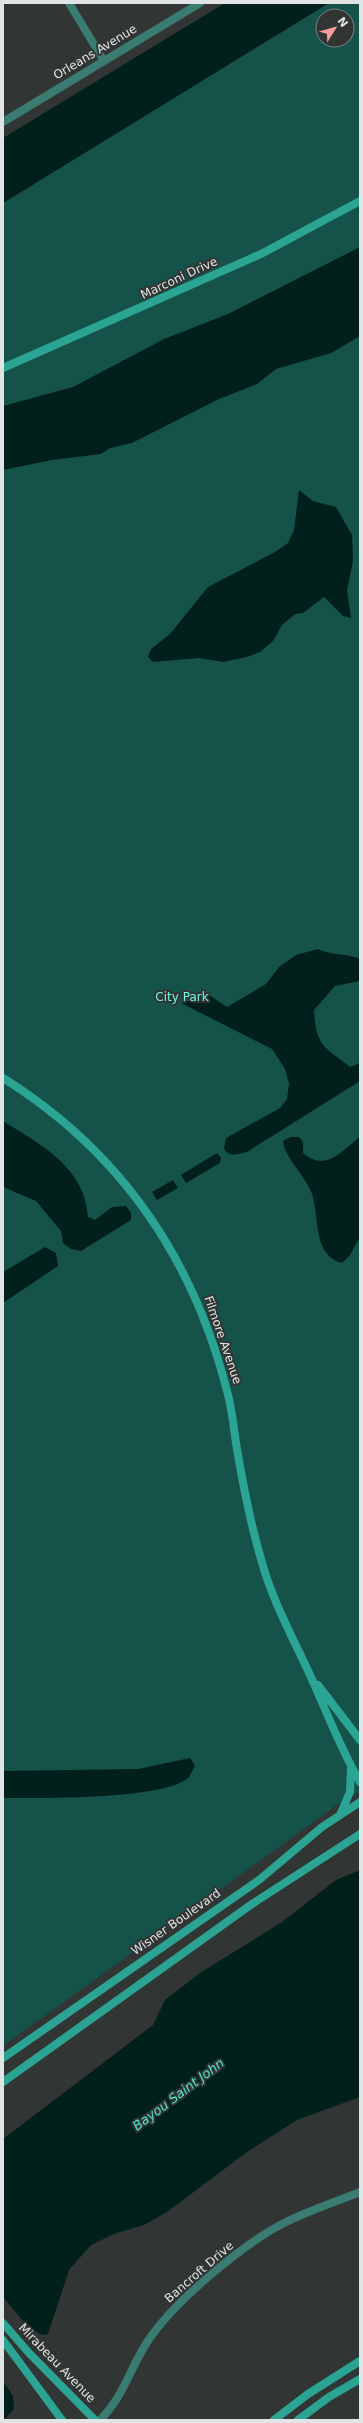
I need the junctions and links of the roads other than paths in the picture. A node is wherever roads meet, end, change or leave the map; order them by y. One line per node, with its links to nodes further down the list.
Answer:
1 (69, 3): 3 (street)
2 (200, 3): 3 (street, Orleans Avenue)
3 (104, 61): 4 (street, Orleans Avenue)
4 (3, 122)
5 (360, 200): 6 (street, Marconi Drive)
6 (3, 368)
7 (3, 1078): 8 (street, Filmore Avenue)
8 (309, 1673): 9 (street, Filmore Avenue); 10 (street, Filmore Avenue)
9 (360, 1740)
10 (351, 1766): 11 (street, Filmore Avenue); 13 (street)
11 (360, 1782)
12 (360, 1802): 13 (street, Wisner Boulevard)
13 (340, 1815): 17 (street, Wisner Boulevard)
14 (360, 1834): 15 (street)
15 (348, 1841): 16 (street); 18 (street)
16 (360, 1841)
17 (3, 2058)
18 (3, 2082)
19 (360, 2192): 26 (street, Bancroft Drive)
20 (3, 2323): 25 (street, Mirabeau Avenue)
21 (3, 2340): 24 (street, Mirabeau Avenue)
22 (360, 2361): 27 (street)
23 (360, 2379): 28 (street)
24 (62, 2420)
25 (94, 2420)
26 (100, 2420)
27 (274, 2420)
28 (298, 2420)

